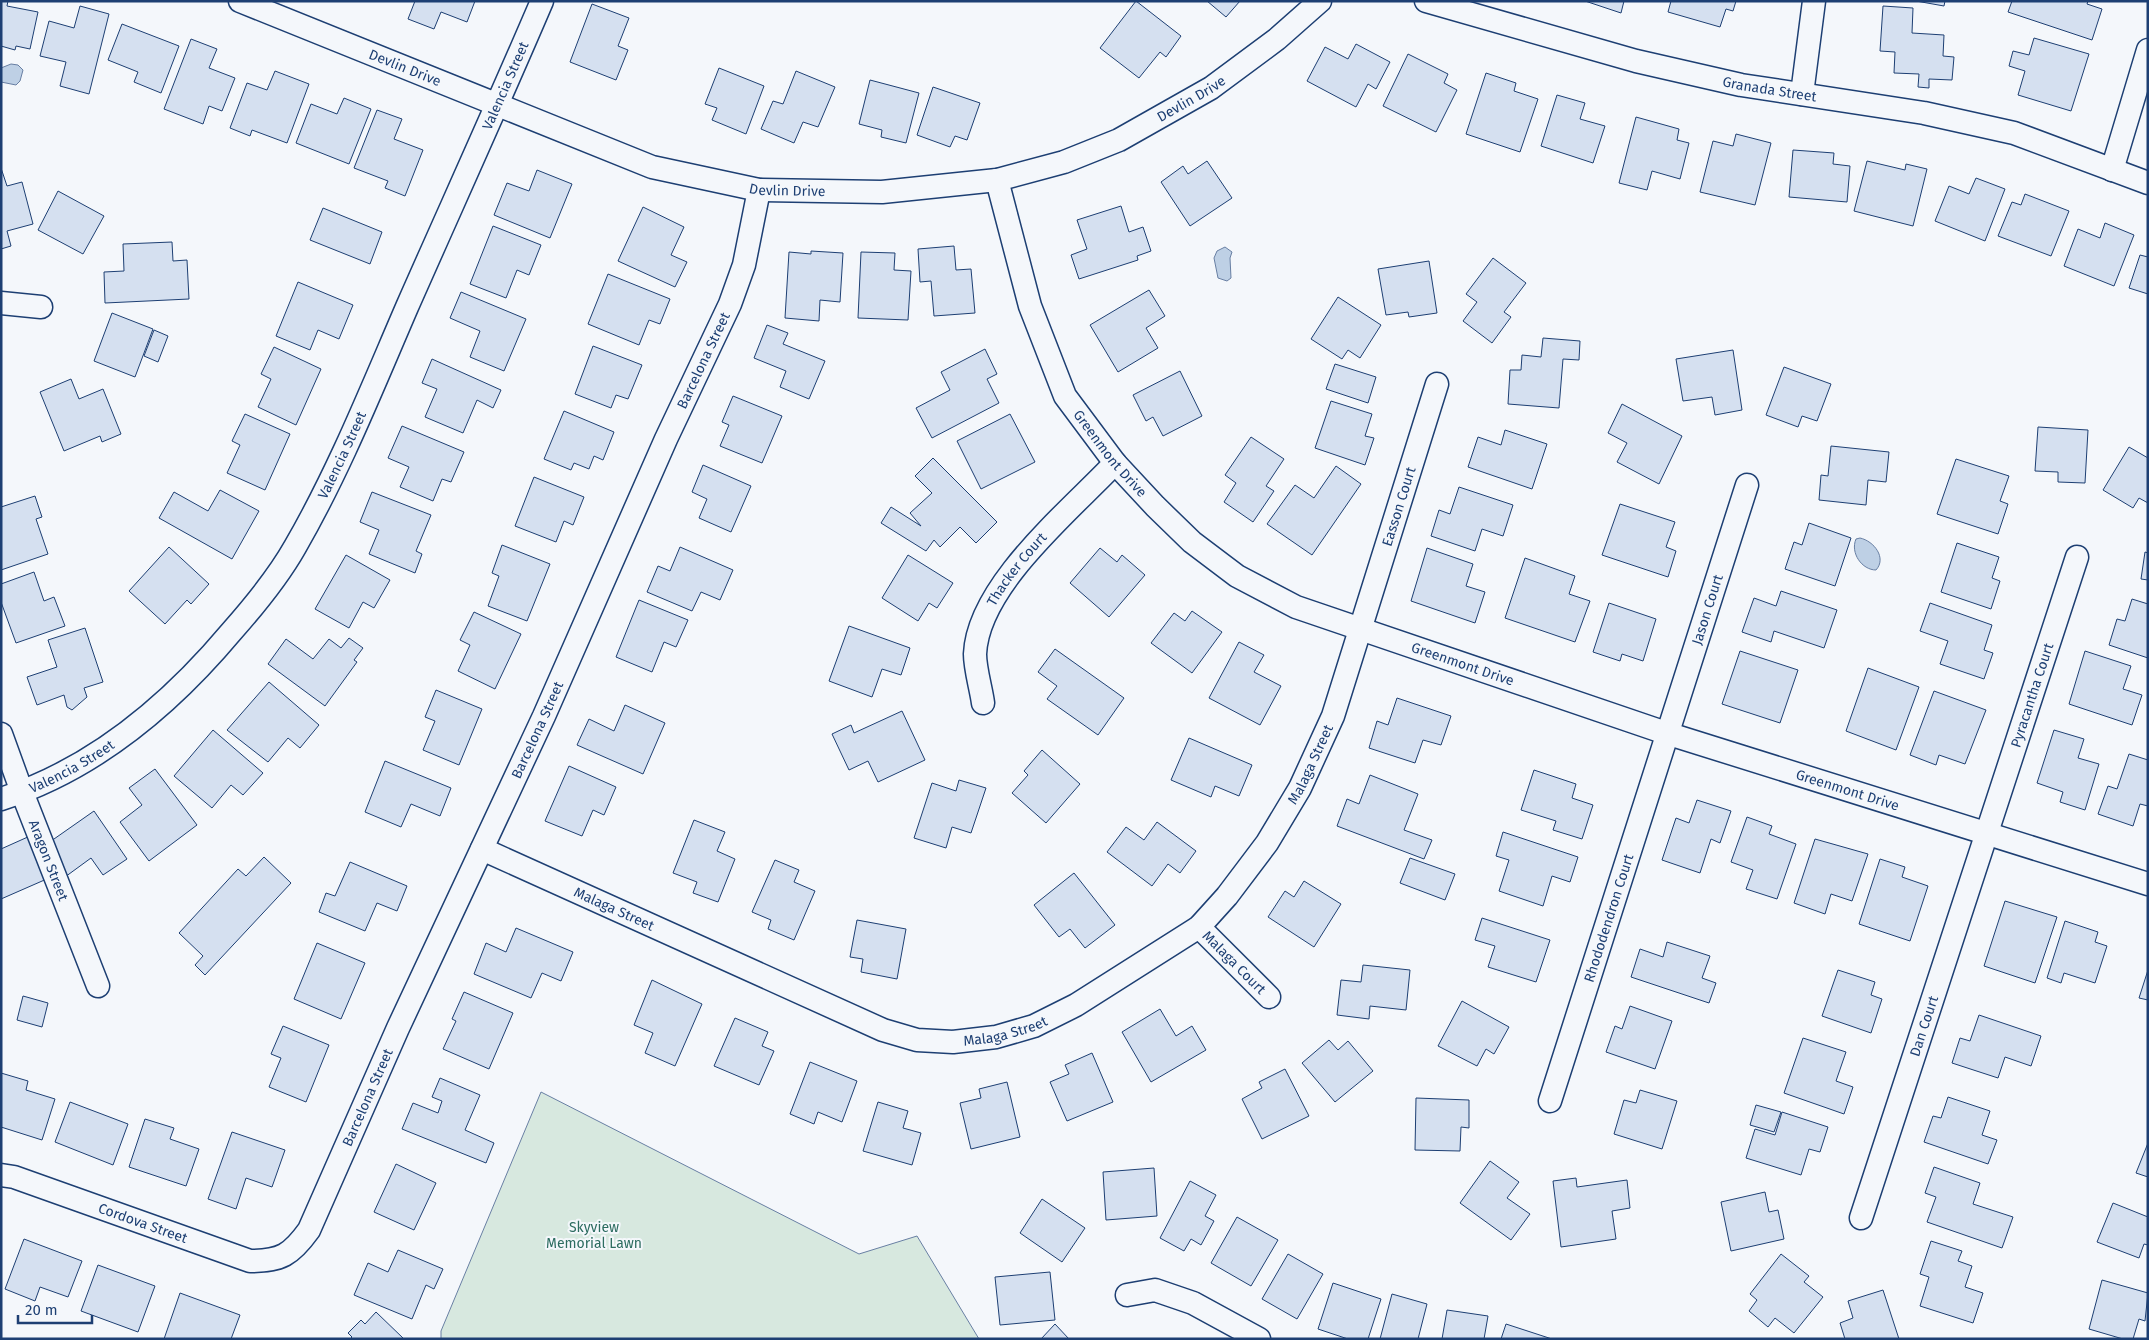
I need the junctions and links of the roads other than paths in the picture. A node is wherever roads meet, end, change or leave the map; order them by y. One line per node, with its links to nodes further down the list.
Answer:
1 (240, 1): 8 (street, Devlin Drive)
2 (542, 1): 8 (street, Valencia Street)
3 (1320, 1): 10 (street, Devlin Drive)
4 (1426, 1): 7 (street, Granada Street)
5 (1814, 1): 7 (street)
6 (2148, 50): 9 (street)
7 (1802, 94): 9 (street, Granada Street)
8 (497, 105): 12 (street, Devlin Drive); 23 (street, Valencia Street)
9 (2112, 170): 11 (street, Granada Street)
10 (997, 180): 12 (street, Devlin Drive); 16 (street, Greenmont Drive)
11 (2148, 183)
12 (759, 190): 25 (street, Barcelona Street)
13 (1, 303): 14 (street)
14 (41, 307)
15 (1437, 384): 19 (street, Easson Court)
16 (1115, 463): 19 (street, Greenmont Drive); 20 (street, Thacker Court)
17 (1747, 485): 21 (street, Jason Court)
18 (2077, 557): 24 (street, Pyracantha Court)
19 (1360, 628): 21 (street, Greenmont Drive); 27 (street, Malaga Street)
20 (983, 703)
21 (1666, 733): 24 (street, Greenmont Drive); 30 (street, Rhododendron Court)
22 (1, 734): 23 (street, Aragon Street)
23 (11, 796): 28 (street, Aragon Street)
24 (1985, 834): 26 (street, Greenmont Drive); 32 (street, Dan Court)
25 (482, 849): 27 (street, Malaga Street); 33 (street, Barcelona Street)
26 (2148, 884)
27 (1199, 927): 29 (street, Malaga Court)
28 (98, 986)
29 (1269, 997)
30 (1550, 1101)
31 (1, 1175): 33 (street, Cordova Street)
32 (1861, 1218)
33 (286, 1256)
34 (1127, 1295): 35 (street)
35 (1259, 1339)

